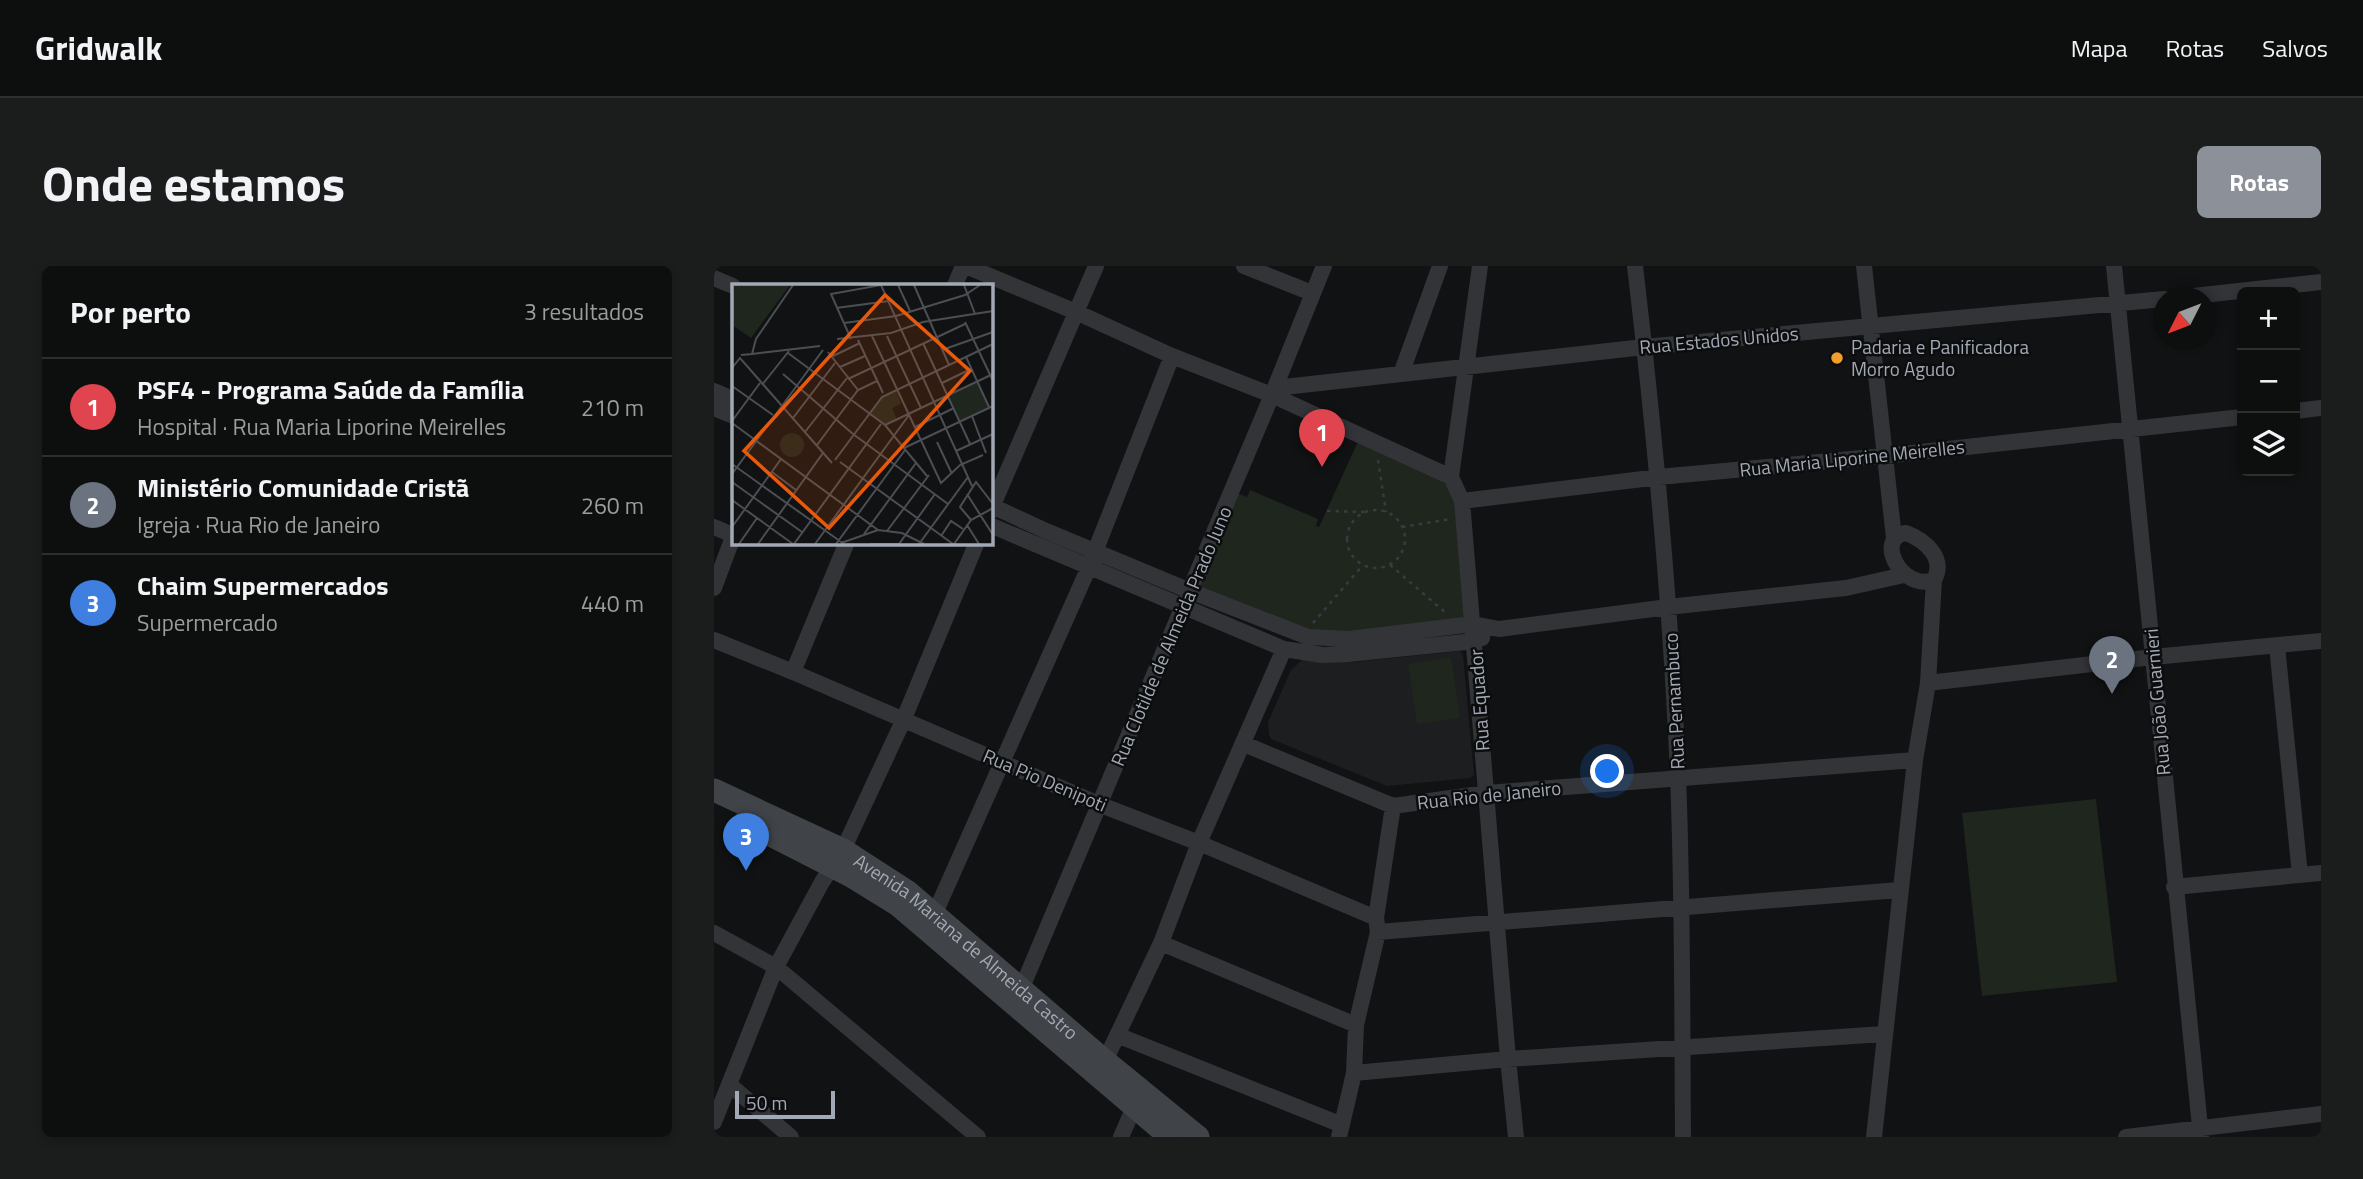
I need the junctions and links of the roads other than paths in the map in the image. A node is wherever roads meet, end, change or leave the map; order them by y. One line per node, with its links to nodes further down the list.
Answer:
1 (965, 266): 12 (street); 18 (street)
2 (1096, 266): 18 (street)
3 (1244, 266): 14 (street)
4 (1324, 266): 14 (street, Rua Clotilde de Almeida Prado Juno)
5 (1440, 266): 23 (street)
6 (1480, 266): 22 (street)
7 (1634, 266): 20 (street, Rua Pernambuco)
8 (1864, 266): 19 (street)
9 (2114, 266): 17 (street, Rua João Guarnieri)
10 (714, 278): 13 (street)
11 (2321, 282): 15 (street)
12 (956, 284)
13 (732, 286)
14 (1312, 293): 25 (street, Rua Clotilde de Almeida Prado Juno)
15 (2216, 294)
16 (2153, 300): 17 (street, Rua Estados Unidos)
17 (2118, 303): 19 (street, Rua Estados Unidos); 32 (street, Rua João Guarnieri)
18 (1076, 312): 21 (street); 37 (street)
19 (1869, 326): 20 (street, Rua Estados Unidos); 33 (street)
20 (1644, 347): 22 (street, Rua Estados Unidos); 35 (street, Rua Pernambuco)
21 (1172, 356): 25 (street); 48 (street)
22 (1466, 366): 23 (street, Rua Estados Unidos); 34 (street)
23 (1401, 374): 25 (street, Rua Estados Unidos)
24 (714, 391): 26 (street)
25 (1274, 392): 34 (street); 53 (street, Rua Clotilde de Almeida Prado Juno)
26 (732, 398)
27 (714, 408): 30 (street)
28 (2321, 408): 29 (street)
29 (2300, 410)
30 (732, 416)
31 (2237, 417): 32 (street, Rua Maria Liporine Meirelles)
32 (2129, 429): 33 (street, Rua Maria Liporine Meirelles); 63 (street, Rua João Guarnieri)
33 (1884, 456): 35 (street, Rua Maria Liporine Meirelles); 43 (street)
34 (1451, 477): 36 (street, Rua Equador)
35 (1659, 477): 36 (street, Rua Maria Liporine Meirelles); 55 (street, Rua Pernambuco)
36 (1462, 501): 56 (street, Rua Equador)
37 (992, 505)
38 (992, 507): 41 (street)
39 (992, 526): 47 (street)
40 (714, 527): 42 (street)
41 (1046, 531): 47 (street); 48 (street)
42 (732, 536)
43 (1894, 538): 50 (street); 51 (street)
44 (732, 539): 52 (street)
45 (846, 544): 64 (street)
46 (976, 544): 66 (street)
47 (1039, 547): 49 (street)
48 (1095, 550): 49 (street); 53 (street)
49 (1089, 567): 54 (street); 69 (street)
50 (1905, 575): 51 (street); 55 (street)
51 (1934, 580): 65 (street)
52 (714, 588)
53 (1190, 591): 54 (street, Rua Clotilde de Almeida Prado Juno); 56 (street)
54 (1182, 606): 62 (street); 74 (street, Rua Clotilde de Almeida Prado Juno)
55 (1668, 607): 57 (street); 70 (street, Rua Pernambuco)
56 (1473, 624): 57 (street); 60 (street, Rua Equador)
57 (1499, 629): 60 (street)
58 (714, 640): 64 (street, Rua Pio Denipoti)
59 (2321, 640): 61 (street)
60 (1475, 641): 62 (street); 72 (street, Rua Equador)
61 (2277, 646): 63 (street); 79 (street)
62 (1284, 649): 67 (street)
63 (2153, 657): 65 (street); 80 (street, Rua João Guarnieri)
64 (793, 672): 66 (street, Rua Pio Denipoti)
65 (1928, 683): 68 (street)
66 (903, 721): 69 (street, Rua Pio Denipoti); 77 (street)
67 (1244, 744): 75 (street, Rua Rio de Janeiro); 76 (street)
68 (1914, 760): 70 (street, Rua Rio de Janeiro); 81 (street)
69 (1003, 762): 74 (street, Rua Pio Denipoti); 83 (street)
70 (1678, 778): 72 (street, Rua Rio de Janeiro); 82 (street, Rua Pernambuco)
71 (714, 790): 77 (main road, Avenida Mariana de Almeida Castro)
72 (1487, 793): 75 (street, Rua Rio de Janeiro); 84 (street, Rua Equador)
73 (714, 805): 77 (main road, Avenida Mariana de Almeida Castro)
74 (1101, 805): 76 (street, Rua Pio Denipoti); 89 (street, Rua Clotilde de Almeida Prado Juno)
75 (1394, 806): 85 (street)
76 (1199, 843): 85 (street, Rua Pio Denipoti); 87 (street)
77 (837, 858): 83 (main road, Avenida Mariana de Almeida Castro); 88 (street); 89 (main road, Avenida Mariana de Almeida Castro)
78 (2321, 873): 79 (street)
79 (2300, 875): 80 (street)
80 (2174, 887): 102 (street, Rua João Guarnieri)
81 (1899, 890): 82 (street, Rua Pio Denipoti); 91 (street)
82 (1681, 907): 84 (street, Rua Pio Denipoti); 93 (street, Rua Pernambuco)
83 (935, 913): 89 (main road, Avenida Mariana de Almeida Castro)
84 (1498, 921): 85 (street, Rua Pio Denipoti); 94 (street, Rua Equador)
85 (1377, 925): 90 (street)
86 (714, 933): 88 (street)
87 (1161, 943): 90 (street); 92 (street)
88 (776, 967): 97 (street); 104 (street)
89 (1018, 996): 95 (main road, Avenida Mariana de Almeida Castro); 98 (main road, Avenida Mariana de Almeida Castro)
90 (1356, 1026): 96 (street)
91 (1884, 1034): 93 (street); 110 (street)
92 (1117, 1035): 95 (street); 101 (street)
93 (1682, 1047): 94 (street); 109 (street, Rua Pernambuco)
94 (1508, 1059): 96 (street); 108 (street, Rua Equador)
95 (1105, 1060): 107 (main road, Avenida Mariana de Almeida Castro)
96 (1354, 1073): 101 (street)
97 (730, 1085): 100 (street); 103 (street)
98 (1134, 1107): 105 (street); 106 (main road, Avenida Mariana de Almeida Castro)
99 (2321, 1114): 102 (street)
100 (714, 1122)
101 (1341, 1131)
102 (2200, 1132): 111 (street)
103 (791, 1137)
104 (978, 1137)
105 (1121, 1137)
106 (1170, 1137)
107 (1198, 1137)
108 (1517, 1137)
109 (1683, 1137)
110 (1874, 1137)
111 (2126, 1137)

